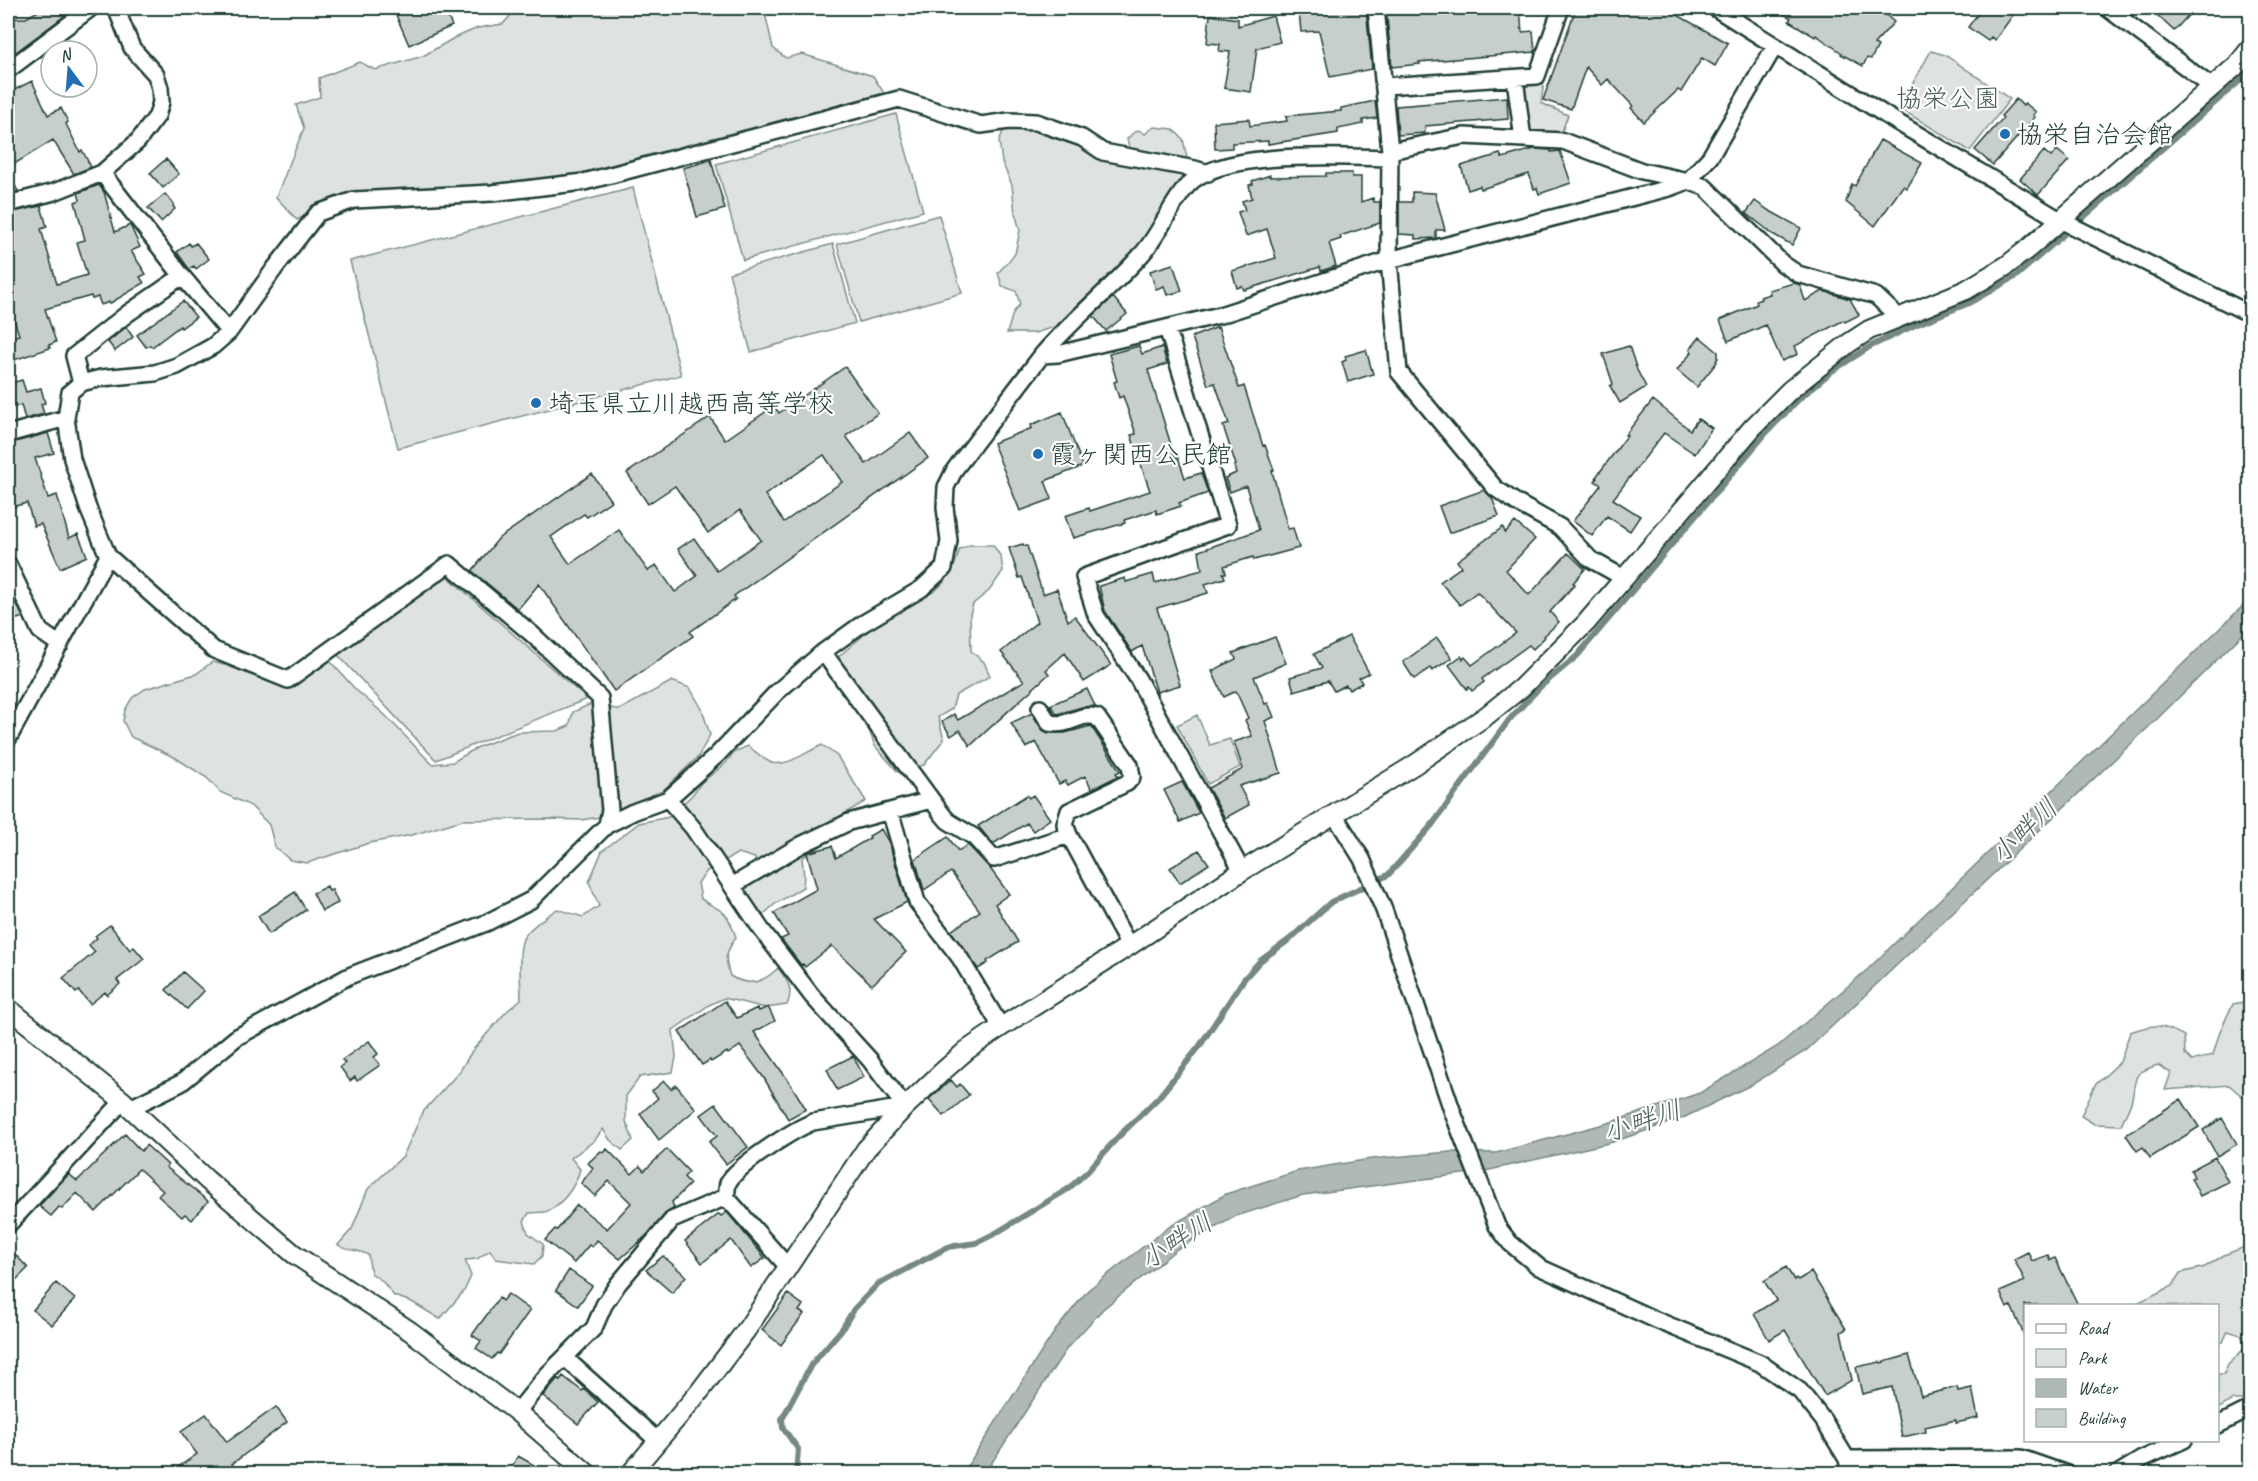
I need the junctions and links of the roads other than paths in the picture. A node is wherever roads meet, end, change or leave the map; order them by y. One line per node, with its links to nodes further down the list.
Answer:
1 (116, 8): 15 (street)
2 (1376, 8): 11 (street)
3 (1561, 8): 10 (street)
4 (1715, 8): 7 (street)
5 (2107, 8): 12 (street)
6 (85, 9): 9 (street)
7 (1775, 46): 17 (street); 19 (street)
8 (2250, 49): 12 (street)
9 (8, 70)
10 (1515, 79): 11 (street); 13 (street)
11 (1385, 86): 14 (street)
12 (2212, 87): 19 (street)
13 (1523, 139): 14 (street); 17 (street)
14 (1390, 155): 16 (street); 20 (street)
15 (102, 173): 18 (street); 21 (street)
16 (1208, 174): 25 (street); 26 (street)
17 (1688, 181): 20 (street); 23 (street)
18 (8, 204)
19 (2060, 220): 22 (street); 23 (street)
20 (1389, 260): 24 (street); 32 (street)
21 (182, 276): 25 (street); 27 (street)
22 (2250, 314)
23 (1898, 317): 32 (street)
24 (1167, 328): 26 (street); 43 (street)
25 (229, 332): 27 (street)
26 (1042, 355): 34 (street)
27 (81, 383): 28 (street)
28 (66, 418): 29 (street); 30 (street)
29 (8, 434)
30 (108, 556): 33 (street); 41 (street)
31 (8, 564): 33 (street)
32 (1624, 578): 40 (street)
33 (60, 645): 36 (street)
34 (823, 652): 37 (street); 38 (street)
35 (1040, 708): 42 (street)
36 (8, 739)
37 (668, 799): 41 (street); 44 (street)
38 (931, 800): 39 (street); 42 (street)
39 (890, 811): 44 (street); 47 (street)
40 (1334, 814): 43 (street); 59 (street)
41 (607, 825): 48 (street)
42 (1069, 835): 45 (street)
43 (1242, 871): 45 (street)
44 (732, 886): 49 (street)
45 (1129, 946): 47 (street)
46 (8, 1008): 48 (street)
47 (1001, 1027): 49 (street)
48 (127, 1104): 51 (street); 55 (street)
49 (904, 1107): 50 (street); 52 (street)
50 (726, 1197): 52 (street); 53 (street)
51 (8, 1225)
52 (788, 1267): 57 (street)
53 (565, 1358): 55 (street); 57 (street)
54 (2250, 1409): 56 (street)
55 (517, 1412): 60 (street)
56 (2219, 1424)
57 (658, 1441): 61 (street)
58 (2180, 1442): 63 (street)
59 (1848, 1466): 62 (street)
60 (588, 1473)
61 (630, 1473)
62 (2067, 1473)
63 (2116, 1473)

